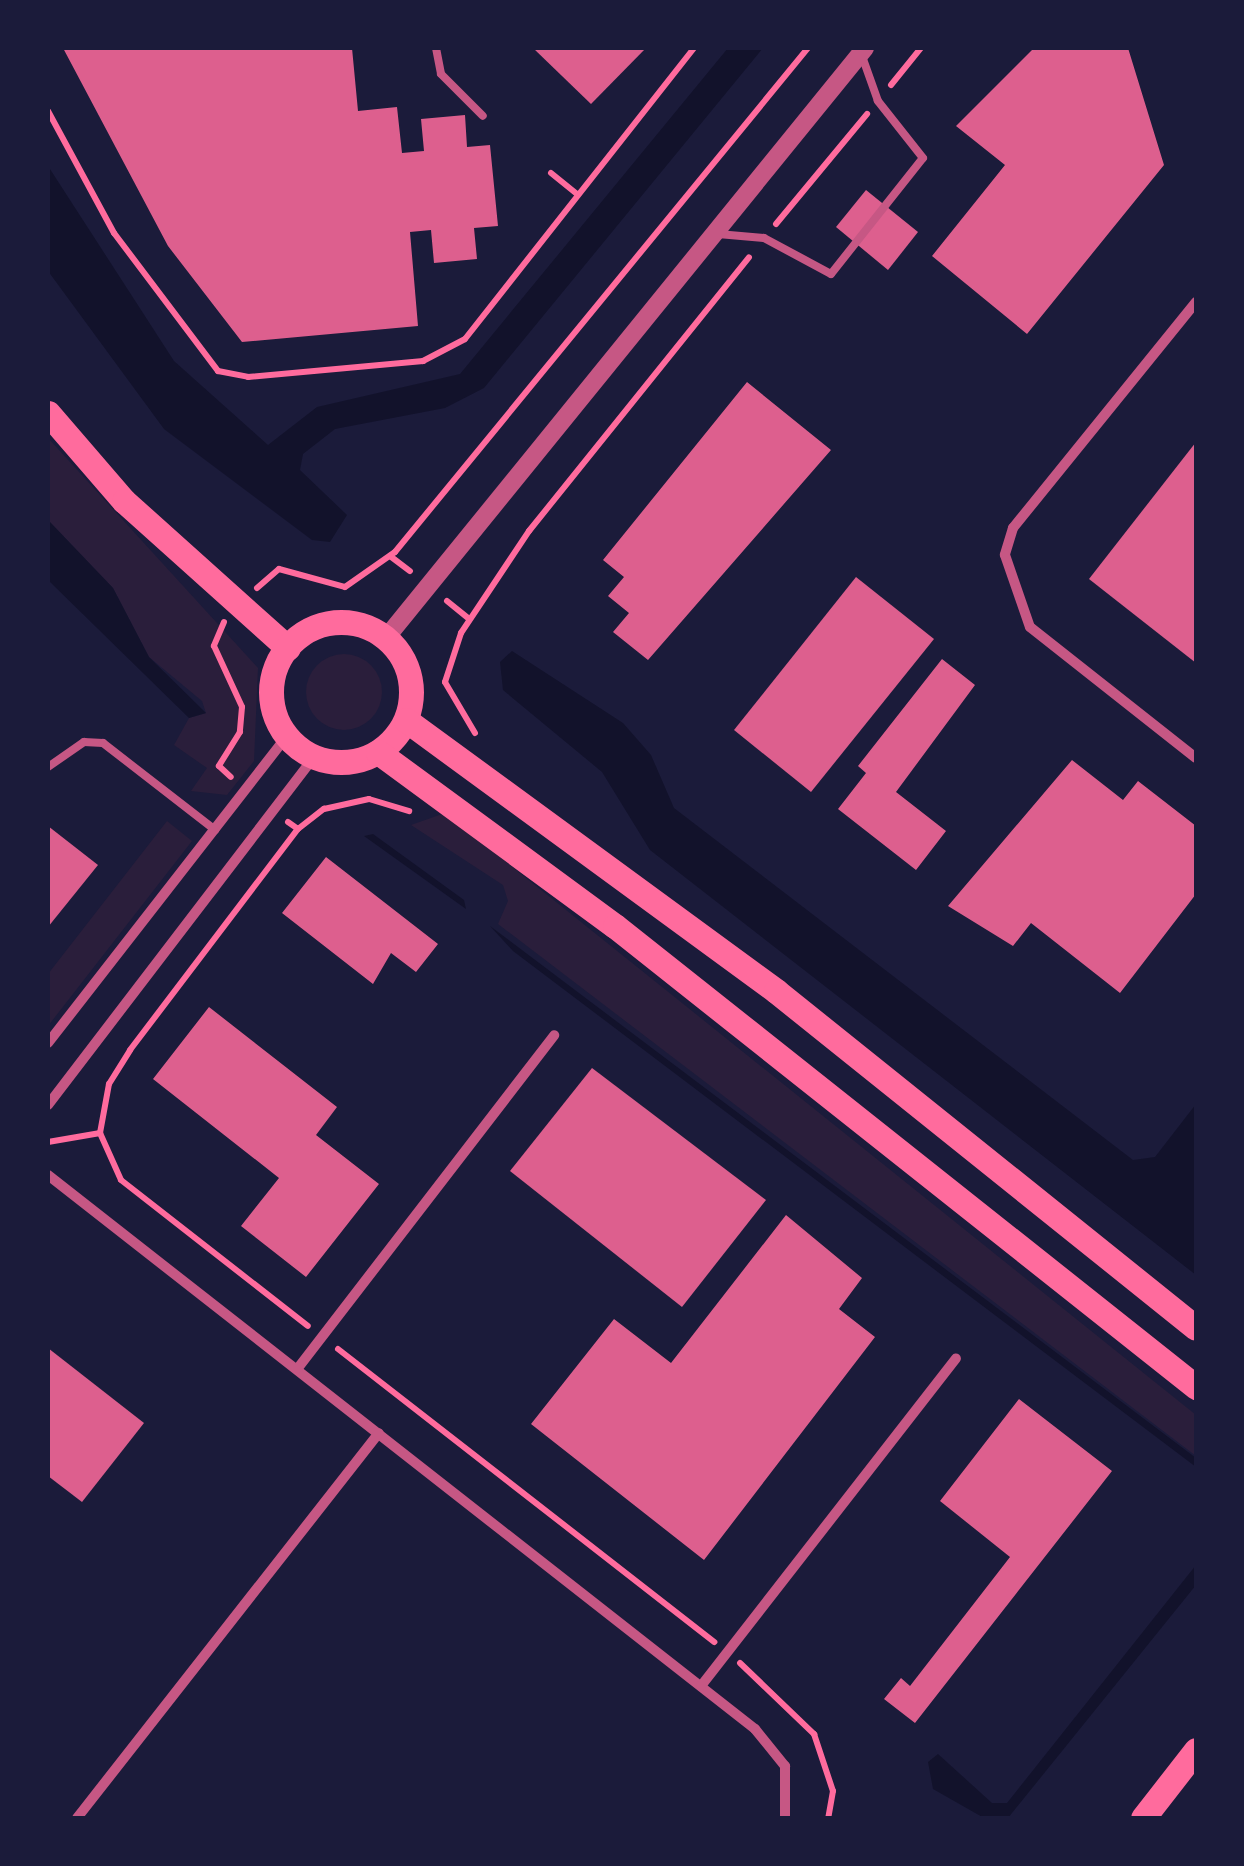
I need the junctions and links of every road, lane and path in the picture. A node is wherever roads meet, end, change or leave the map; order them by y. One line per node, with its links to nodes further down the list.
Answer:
1 (436, 48): 5 (lane)
2 (694, 48): 7 (path)
3 (863, 50): 8 (street); 8 (lane)
4 (48, 110): 7 (path)
5 (483, 116)
6 (551, 173): 7 (path)
7 (577, 194)
8 (713, 234): 11 (street)
9 (1195, 307): 17 (street)
10 (48, 413): 12 (main road)
11 (386, 638): 12 (main road); 13 (main road)
12 (288, 648): 14 (main road)
13 (406, 720): 15 (main road); 27 (main road)
14 (287, 736): 16 (main road); 20 (street)
15 (378, 752): 16 (main road); 31 (main road)
16 (314, 756): 23 (street)
17 (1196, 758)
18 (48, 767): 20 (lane)
19 (298, 828): 24 (path)
20 (215, 830): 22 (street)
21 (554, 1035): 28 (street)
22 (48, 1042)
23 (48, 1104)
24 (100, 1134): 25 (path); 28 (path)
25 (48, 1142)
26 (48, 1175): 30 (street)
27 (1196, 1328)
28 (322, 1337): 30 (street); 33 (path)
29 (956, 1359): 33 (street)
30 (298, 1368): 32 (street)
31 (1196, 1388)
32 (379, 1432): 34 (street); 36 (street)
33 (727, 1652): 34 (street); 38 (path)
34 (700, 1686): 37 (street)
35 (1196, 1750): 39 (main road)
36 (77, 1818)
37 (785, 1818)
38 (828, 1818)
39 (1142, 1818)

